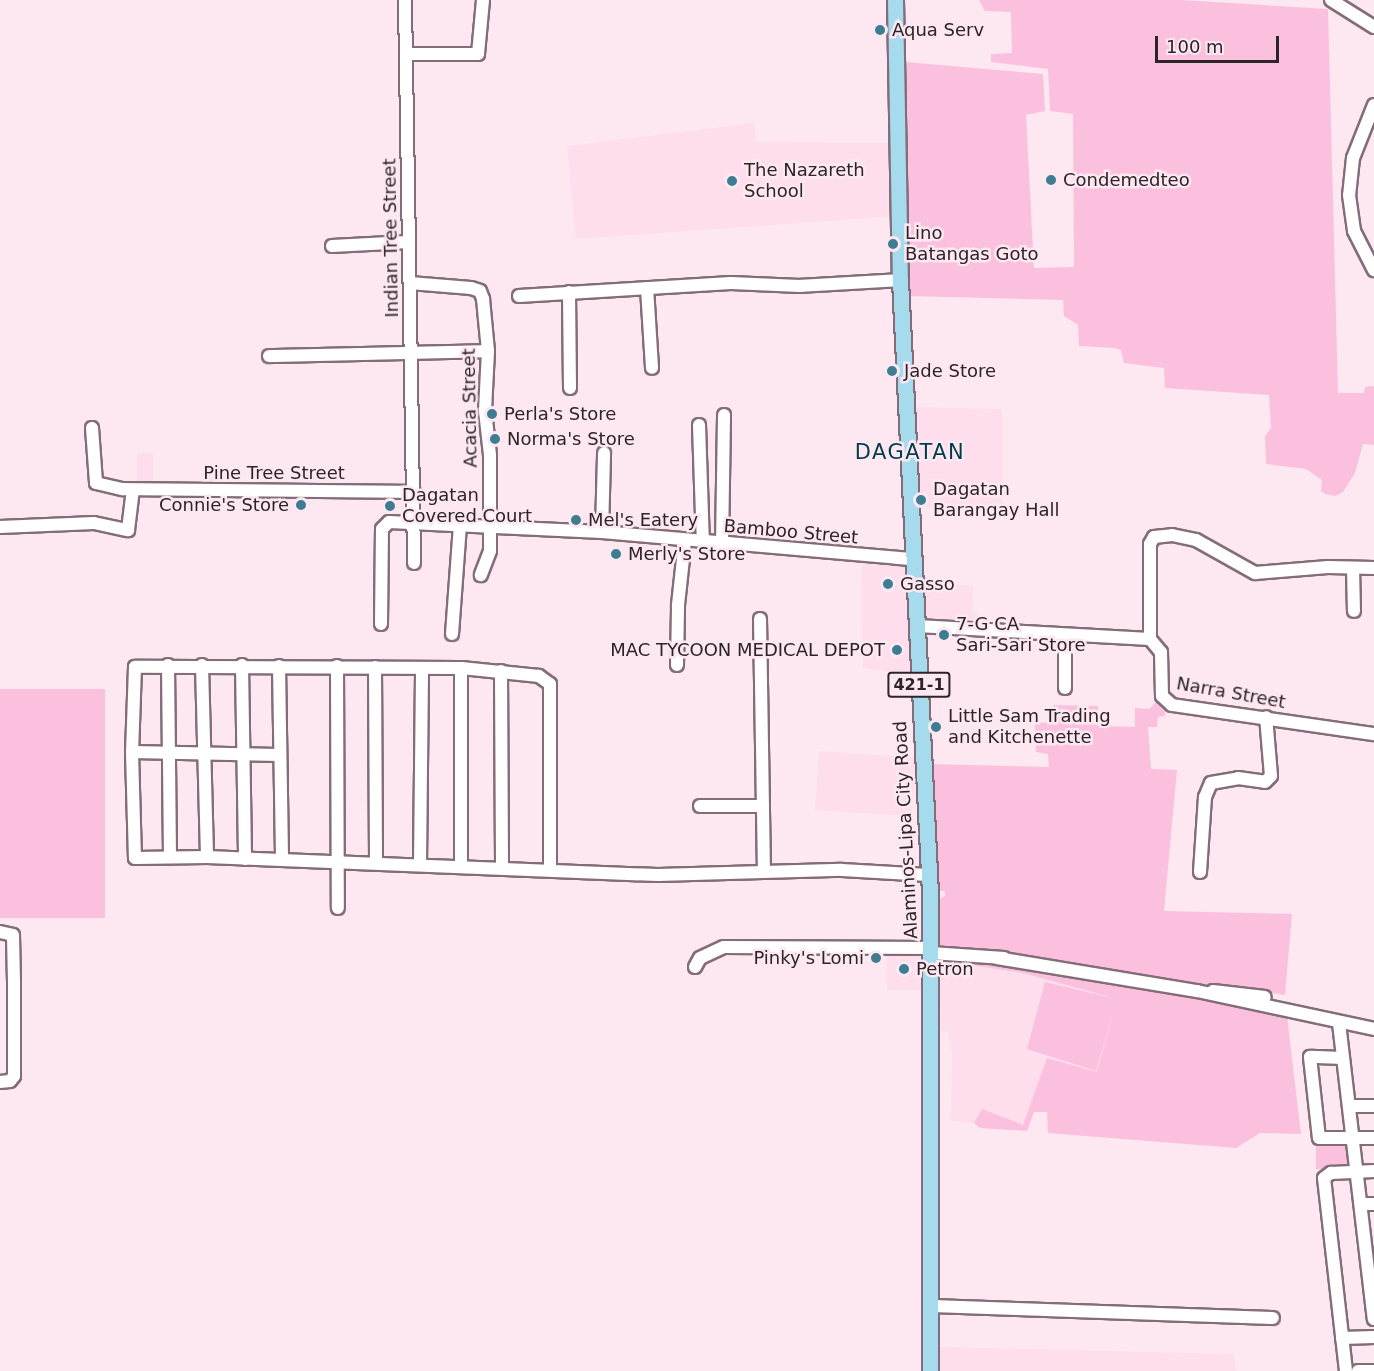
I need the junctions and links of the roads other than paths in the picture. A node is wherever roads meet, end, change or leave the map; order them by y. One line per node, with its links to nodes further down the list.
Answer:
1 (405, 0): 6 (street, Indian Tree Street)
2 (483, 0): 6 (street)
3 (895, 0): 11 (main road, Alaminos-Lipa City Road / 421-1)
4 (1331, 0): 5 (street)
5 (1374, 27)
6 (406, 54): 8 (street, Indian Tree Street)
7 (1374, 105): 10 (street)
8 (408, 242): 9 (street); 12 (street, Indian Tree Street)
9 (332, 246)
10 (1374, 270)
11 (900, 280): 13 (street); 35 (main road, Alaminos-Lipa City Road / 421-1)
12 (410, 283): 16 (street, Acacia Street); 17 (street, Indian Tree Street)
13 (647, 288): 14 (street); 19 (street)
14 (569, 292): 15 (street); 20 (street)
15 (519, 296)
16 (488, 351): 17 (street); 29 (street, Acacia Street)
17 (410, 352): 18 (street); 26 (street, Indian Tree Street)
18 (269, 357)
19 (652, 368)
20 (570, 388)
21 (724, 414): 34 (street)
22 (699, 424): 33 (street)
23 (93, 428): 25 (street, Pine Tree Street)
24 (604, 453): 31 (street)
25 (133, 491): 26 (street, Pine Tree Street); 30 (street)
26 (414, 492): 27 (street, Indian Tree Street)
27 (415, 522): 28 (street, Bamboo Street); 36 (street, Indian Tree Street); 42 (street, Bamboo Street)
28 (460, 524): 29 (street, Bamboo Street); 44 (street)
29 (489, 525): 31 (street, Bamboo Street); 39 (street, Acacia Street)
30 (0, 526)
31 (602, 532): 32 (street, Bamboo Street)
32 (685, 541): 33 (street, Bamboo Street); 50 (street)
33 (703, 543): 34 (street, Bamboo Street)
34 (722, 544): 35 (street, Bamboo Street)
35 (913, 559): 43 (main road, Alaminos-Lipa City Road / 421-1)
36 (414, 563)
37 (1353, 568): 38 (street); 40 (street); 46 (street)
38 (1374, 568)
39 (481, 574)
40 (1354, 611)
41 (760, 619): 66 (street)
42 (381, 624)
43 (917, 626): 45 (street); 79 (main road, Alaminos-Lipa City Road / 421-1)
44 (452, 634)
45 (1065, 635): 46 (street); 57 (street)
46 (1150, 639): 58 (street, Narra Street)
47 (168, 665): 48 (street); 60 (street); 61 (street)
48 (202, 665): 49 (street); 62 (street)
49 (242, 665): 51 (street); 63 (street)
50 (677, 665)
51 (279, 666): 52 (street); 64 (street)
52 (337, 666): 53 (street); 71 (street)
53 (375, 667): 54 (street); 72 (street)
54 (423, 668): 55 (street); 73 (street)
55 (461, 668): 56 (street); 74 (street)
56 (501, 671): 75 (street); 76 (street)
57 (1065, 688)
58 (1266, 717): 59 (street, Narra Street); 78 (street)
59 (1374, 734)
60 (132, 752): 61 (street); 67 (street)
61 (169, 753): 62 (street); 67 (street)
62 (202, 754): 63 (street); 68 (street)
63 (242, 754): 64 (street); 69 (street)
64 (279, 755): 70 (street)
65 (700, 806): 66 (street)
66 (763, 806): 77 (street)
67 (170, 857): 68 (street)
68 (207, 857): 69 (street)
69 (245, 859): 70 (street)
70 (282, 860): 71 (street)
71 (335, 862): 72 (street); 80 (street)
72 (376, 863): 73 (street)
73 (420, 864): 74 (street)
74 (461, 866): 75 (street)
75 (502, 867): 76 (street)
76 (550, 870): 77 (street)
77 (764, 871): 79 (street)
78 (1200, 873)
79 (928, 875): 82 (main road, Alaminos-Lipa City Road / 421-1)
80 (338, 909)
81 (0, 932): 87 (street)
82 (931, 951): 83 (street); 84 (street); 96 (main road, Alaminos-Lipa City Road / 421-1)
83 (695, 967)
84 (1339, 1023): 85 (street); 86 (street)
85 (1374, 1029)
86 (1343, 1058): 88 (street); 91 (street)
87 (0, 1082)
88 (1349, 1106): 89 (street); 91 (street)
89 (1374, 1106)
90 (1374, 1138): 91 (street)
91 (1353, 1139): 92 (street)
92 (1358, 1171): 93 (street); 94 (street); 100 (street)
93 (1374, 1171)
94 (1368, 1204): 95 (street)
95 (1373, 1304): 98 (street)
96 (931, 1306): 97 (street); 101 (main road, Alaminos-Lipa City Road / 421-1)
97 (1273, 1318)
98 (1374, 1319)
99 (1374, 1337): 100 (street)
100 (1342, 1338): 102 (street)
101 (930, 1371)
102 (1346, 1371)
103 (1358, 1371): 104 (street)
104 (1374, 1371)

